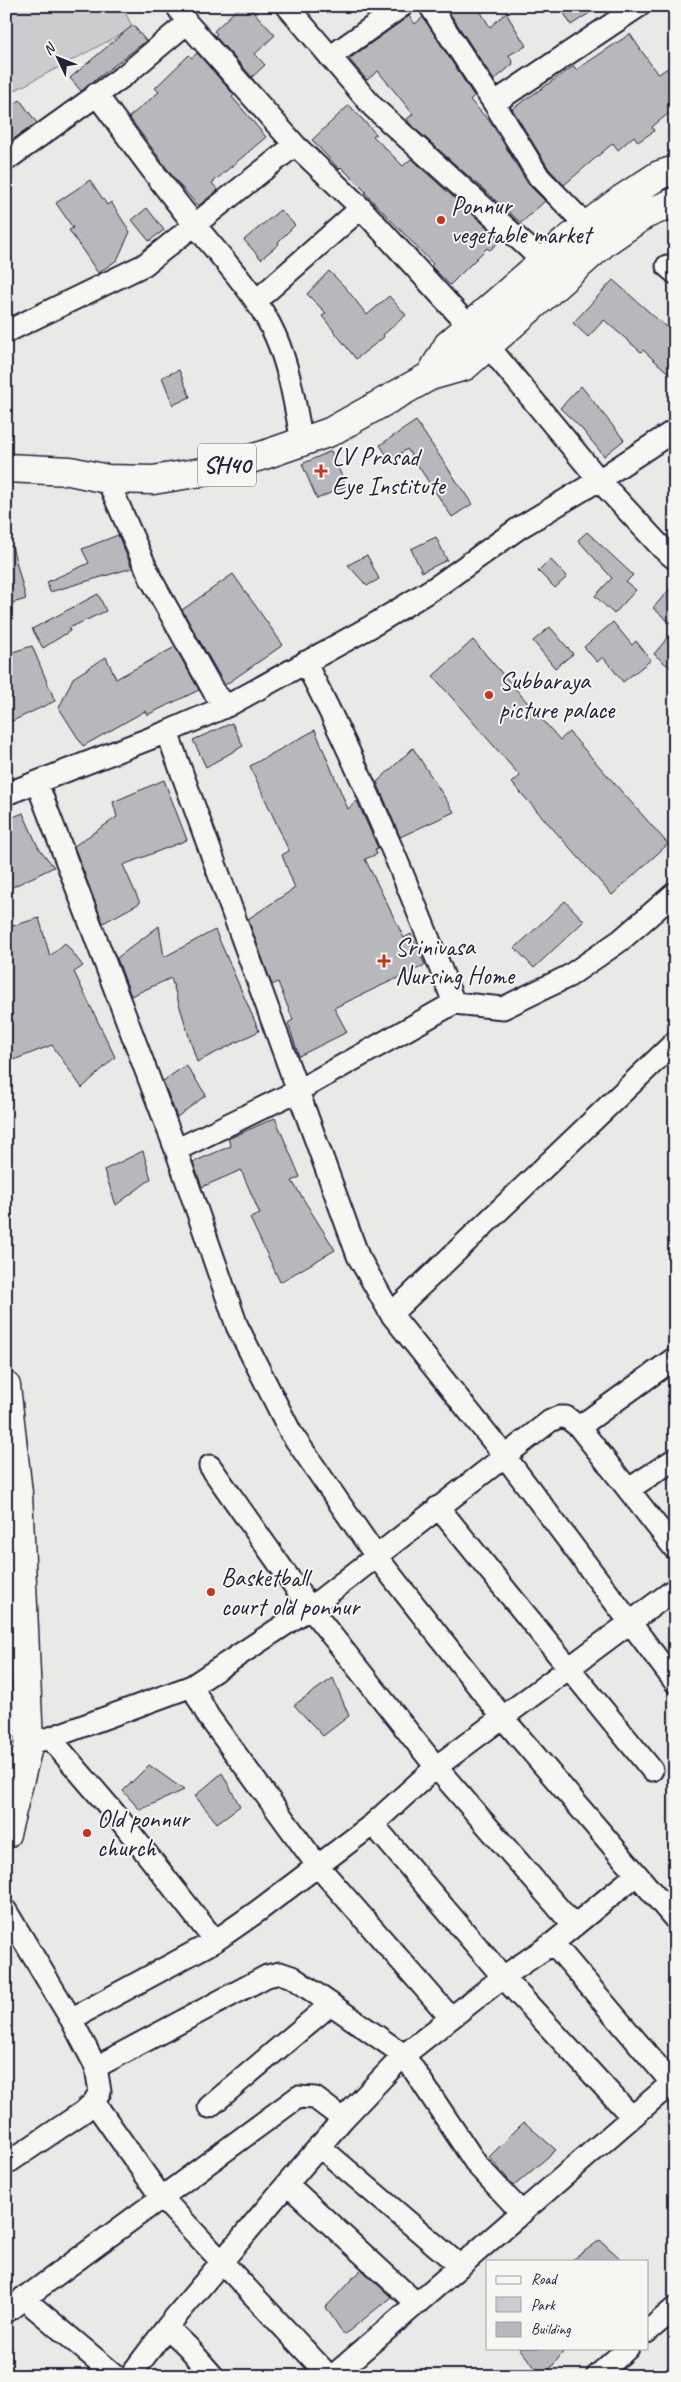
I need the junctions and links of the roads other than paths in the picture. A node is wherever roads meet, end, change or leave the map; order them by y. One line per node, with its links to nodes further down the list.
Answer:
1 (287, 6): 6 (street)
2 (402, 6): 6 (street)
3 (430, 6): 8 (street)
4 (639, 6): 8 (street)
5 (182, 14): 7 (street); 9 (street)
6 (330, 57): 16 (street)
7 (96, 94): 10 (street); 14 (street)
8 (494, 103): 15 (street)
9 (295, 145): 13 (street); 14 (street)
10 (6, 160)
11 (675, 170): 15 (main road)
12 (675, 202): 20 (main road, SH40)
13 (361, 208): 17 (street); 18 (street)
14 (195, 225): 17 (street); 19 (street)
15 (586, 225): 16 (main road)
16 (544, 262): 18 (main road)
17 (256, 301): 23 (street)
18 (468, 324): 21 (main road)
19 (6, 332)
20 (489, 347): 21 (main road, SH40); 26 (street)
21 (430, 376): 23 (main road, SH40)
22 (675, 430): 26 (street)
23 (302, 442): 25 (main road, SH40)
24 (6, 468): 25 (main road, SH40)
25 (107, 478): 29 (street)
26 (599, 480): 27 (street); 28 (street)
27 (675, 559)
28 (305, 662): 29 (street); 34 (street)
29 (227, 706): 30 (street)
30 (166, 732): 31 (street); 36 (street)
31 (37, 783): 32 (street); 37 (street)
32 (6, 794)
33 (675, 893): 34 (street)
34 (454, 1003): 36 (street)
35 (675, 1042): 38 (street)
36 (299, 1090): 37 (street); 38 (street)
37 (176, 1150): 49 (street)
38 (390, 1314): 42 (street)
39 (675, 1358): 41 (street)
40 (6, 1386): 46 (main road)
41 (579, 1427): 42 (street); 45 (street)
42 (504, 1455): 47 (street); 52 (street)
43 (675, 1459): 45 (street)
44 (210, 1466): 51 (street)
45 (629, 1489): 48 (street)
46 (12, 1495): 57 (main road)
47 (438, 1507): 49 (street); 53 (street)
48 (675, 1549)
49 (376, 1556): 51 (street); 56 (street)
50 (675, 1589): 52 (street)
51 (310, 1608): 55 (street); 58 (street)
52 (630, 1621): 53 (street); 54 (street)
53 (569, 1667): 56 (street); 59 (street)
54 (675, 1682)
55 (192, 1686): 57 (street); 62 (street)
56 (503, 1718): 58 (street); 63 (street)
57 (40, 1741): 61 (main road); 67 (street)
58 (436, 1767): 60 (street); 66 (street)
59 (652, 1770)
60 (373, 1824): 62 (street); 69 (street)
61 (6, 1834)
62 (317, 1865): 67 (street); 71 (street)
63 (636, 1875): 65 (street); 66 (street)
64 (6, 1911): 72 (street)
65 (675, 1919)
66 (574, 1926): 68 (street)
67 (215, 1941): 72 (street)
68 (553, 1943): 69 (street); 75 (street)
69 (503, 1977): 71 (street); 78 (street)
70 (331, 2004): 73 (street); 74 (street); 77 (street)
71 (450, 2017): 73 (street)
72 (71, 2018): 74 (street)
73 (404, 2055): 79 (street); 84 (street)
74 (96, 2067): 76 (street)
75 (673, 2081): 78 (street)
76 (94, 2102): 81 (street); 83 (street)
77 (209, 2107)
78 (632, 2117): 84 (street)
79 (343, 2119): 80 (street); 83 (street)
80 (319, 2146): 82 (street); 86 (street)
81 (6, 2164)
82 (287, 2184): 85 (street); 88 (street)
83 (161, 2197): 85 (street); 87 (street)
84 (522, 2213): 86 (street)
85 (222, 2262): 91 (street); 97 (street)
86 (460, 2266): 88 (street)
87 (23, 2298): 90 (street); 94 (street)
88 (417, 2304): 98 (street)
89 (675, 2308): 92 (street)
90 (6, 2312)
91 (167, 2327): 95 (street); 96 (street)
92 (648, 2331)
93 (626, 2350): 99 (street)
94 (116, 2376)
95 (130, 2376)
96 (213, 2376)
97 (329, 2376)
98 (333, 2376)
99 (597, 2376)

